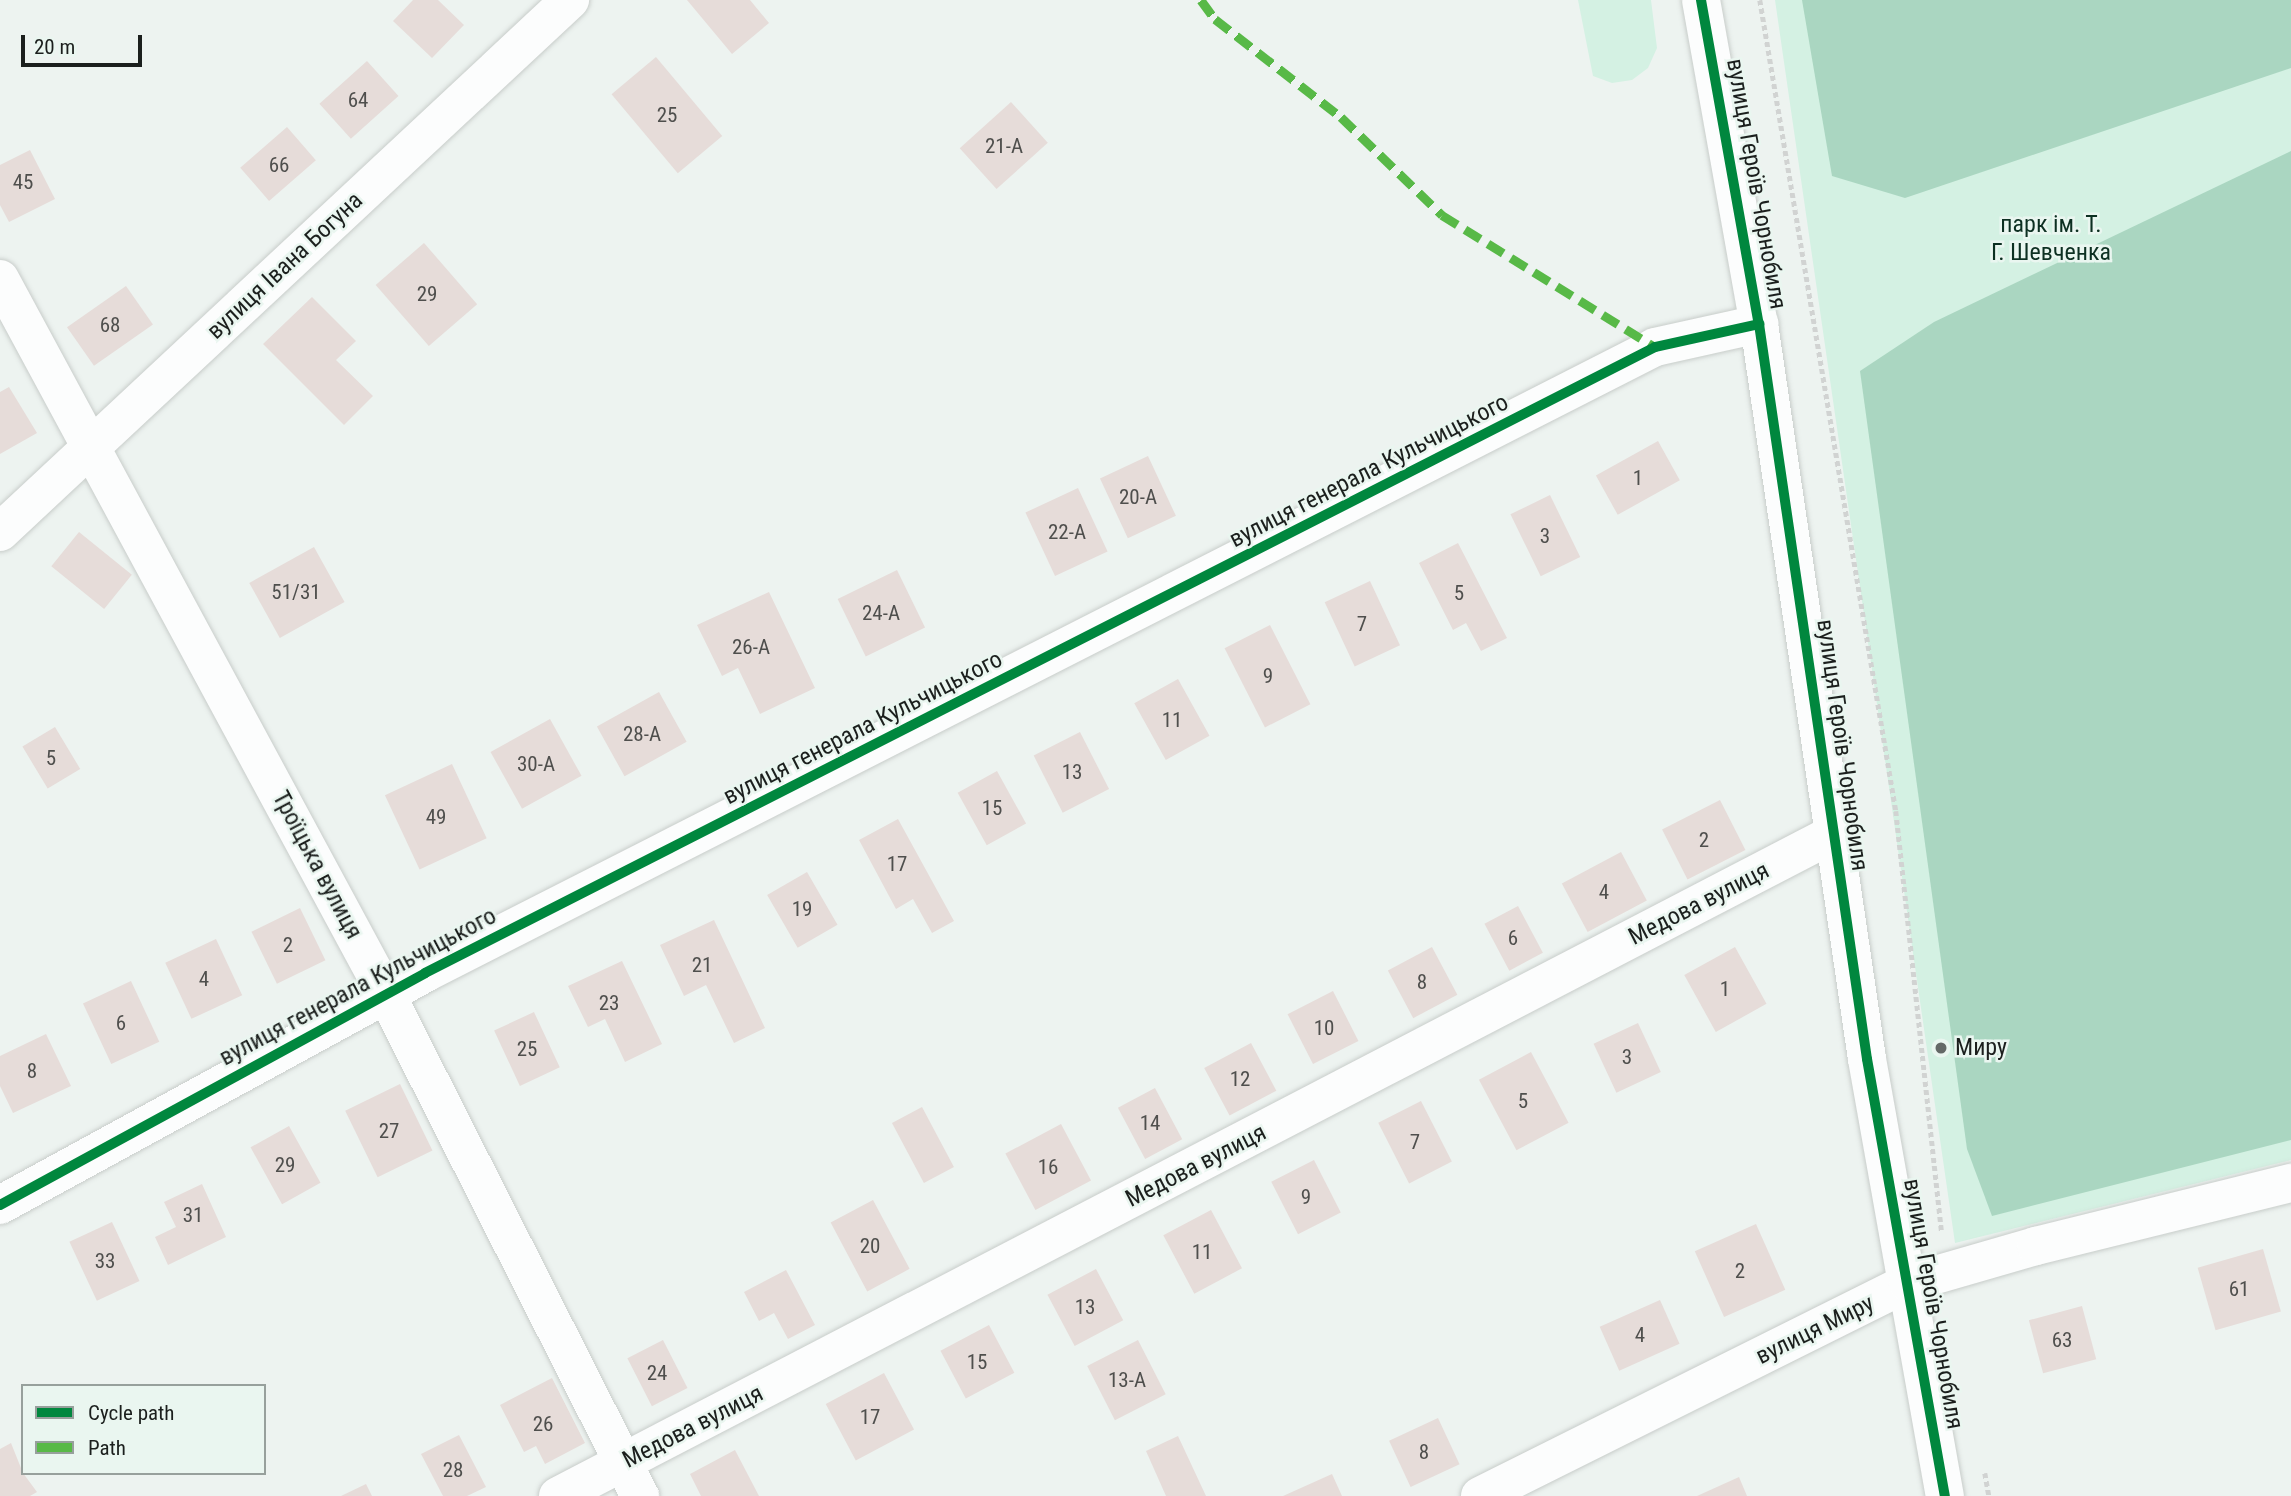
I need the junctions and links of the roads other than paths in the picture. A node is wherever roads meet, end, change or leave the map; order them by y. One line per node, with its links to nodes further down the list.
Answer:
1 (570, 0): 5 (street, вулиця Івана Богуна)
2 (1701, 0): 4 (street, вулиця Героїв Чорнобиля)
3 (0, 279): 5 (street, Троїцька вулиця)
4 (1759, 324): 7 (street, вулиця Героїв Чорнобиля); 8 (street, вулиця генерала Кульчицького)
5 (92, 445): 6 (street, вулиця Івана Богуна); 8 (street, Троїцька вулиця)
6 (0, 532)
7 (1833, 834): 11 (street, вулиця Героїв Чорнобиля); 12 (street, Медова вулиця)
8 (386, 993): 10 (street, вулиця генерала Кульчицького); 12 (street, Троїцька вулиця)
9 (2291, 1183): 11 (street, вулиця Миру)
10 (0, 1205)
11 (1908, 1283): 14 (street, вулиця Миру); 15 (street, вулиця Героїв Чорнобиля)
12 (632, 1480): 13 (street, Медова вулиця)
13 (558, 1496)
14 (1480, 1496)
15 (1945, 1496)

